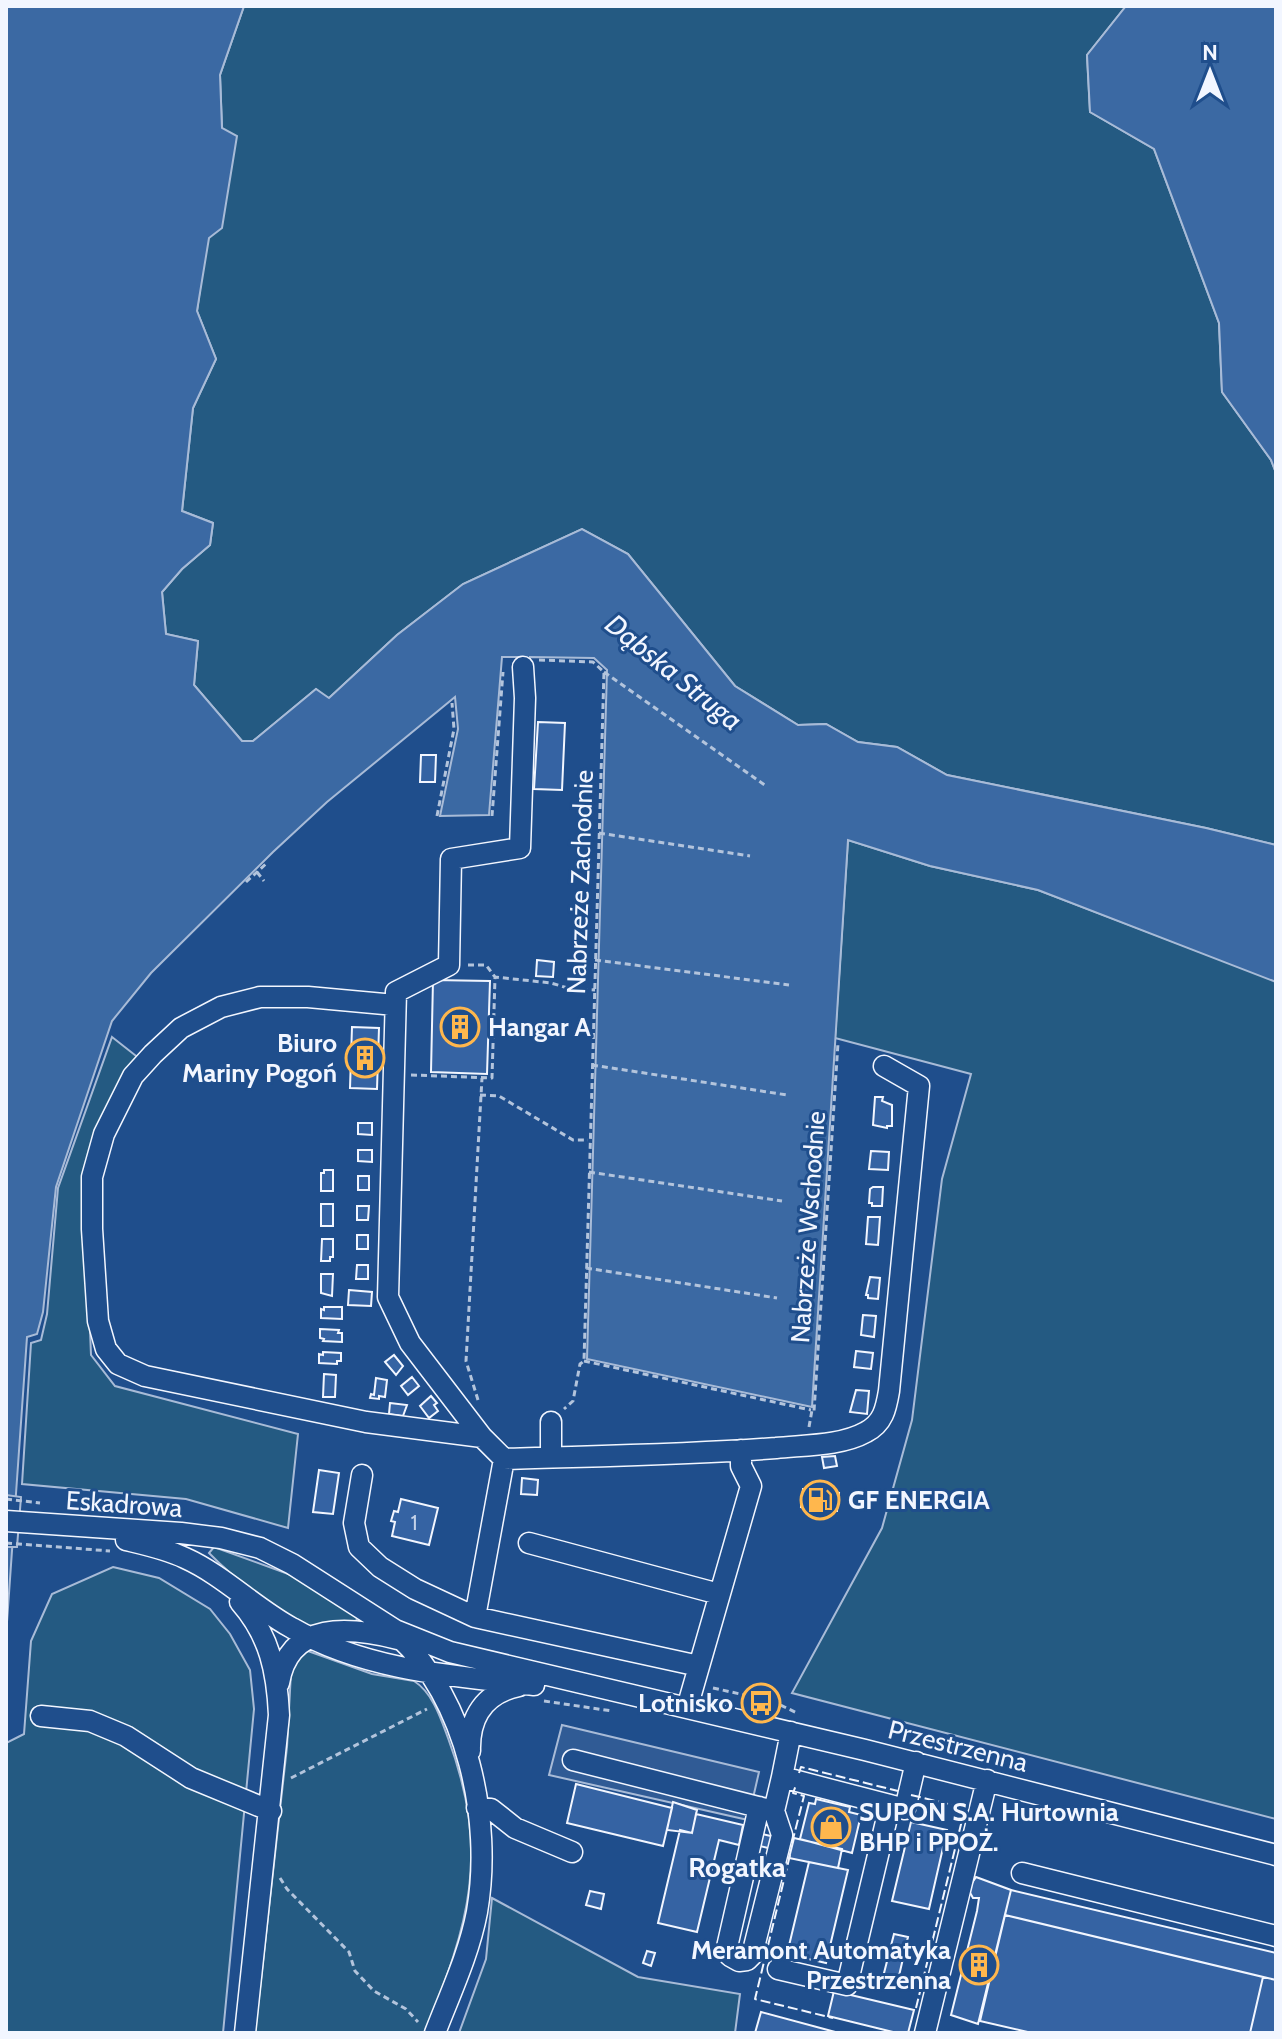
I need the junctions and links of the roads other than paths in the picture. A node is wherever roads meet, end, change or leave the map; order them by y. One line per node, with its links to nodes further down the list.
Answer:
1 (519, 662): 2 (street)
2 (395, 1005): 5 (street); 5 (street)
3 (884, 1066): 6 (street)
4 (551, 1422): 7 (street)
5 (482, 1437): 8 (street)
6 (741, 1450): 7 (street); 14 (street)
7 (551, 1457): 8 (street)
8 (504, 1459): 15 (street)
9 (362, 1475): 15 (street)
10 (6, 1521): 11 (street)
11 (35, 1524): 13 (street, Eskadrowa); 16 (street, Eskadrowa)
12 (529, 1543): 14 (street)
13 (212, 1574): 17 (street, Eskadrowa); 22 (street, Eskadrowa)
14 (719, 1594): 20 (street)
15 (475, 1617): 20 (street)
16 (375, 1619): 18 (street, Eskadrowa); 19 (street, Eskadrowa)
17 (311, 1638): 18 (street, Eskadrowa); 21 (street, Eskadrowa); 22 (street, Eskadrowa)
18 (403, 1640): 19 (street, Eskadrowa); 21 (street, Eskadrowa)
19 (437, 1648): 24 (street, Eskadrowa)
20 (699, 1666): 25 (street)
21 (431, 1673): 23 (street, Eskadrowa); 30 (street, Eskadrowa)
22 (278, 1691): 36 (street, Eskadrowa)
23 (534, 1692): 24 (street, Eskadrowa); 30 (street, Eskadrowa)
24 (624, 1704): 25 (street, Przestrzenna)
25 (687, 1708): 27 (street, Przestrzenna)
26 (41, 1716): 36 (street)
27 (791, 1732): 29 (street, Przestrzenna); 31 (street)
28 (573, 1760): 35 (street)
29 (916, 1762): 32 (street, Przestrzenna); 33 (street)
30 (470, 1771): 34 (street, Eskadrowa)
31 (782, 1777): 33 (street); 35 (street)
32 (987, 1780): 38 (street, Przestrzenna); 44 (street)
33 (890, 1805): 41 (street)
34 (477, 1808): 37 (street); 42 (street, Eskadrowa)
35 (767, 1809): 35 (street)
36 (271, 1811): 43 (street, Eskadrowa)
37 (572, 1852)
38 (1276, 1855)
39 (1022, 1873): 40 (street)
40 (1276, 1936)
41 (778, 1969)
42 (429, 2030)
43 (245, 2033)
44 (925, 2033)

